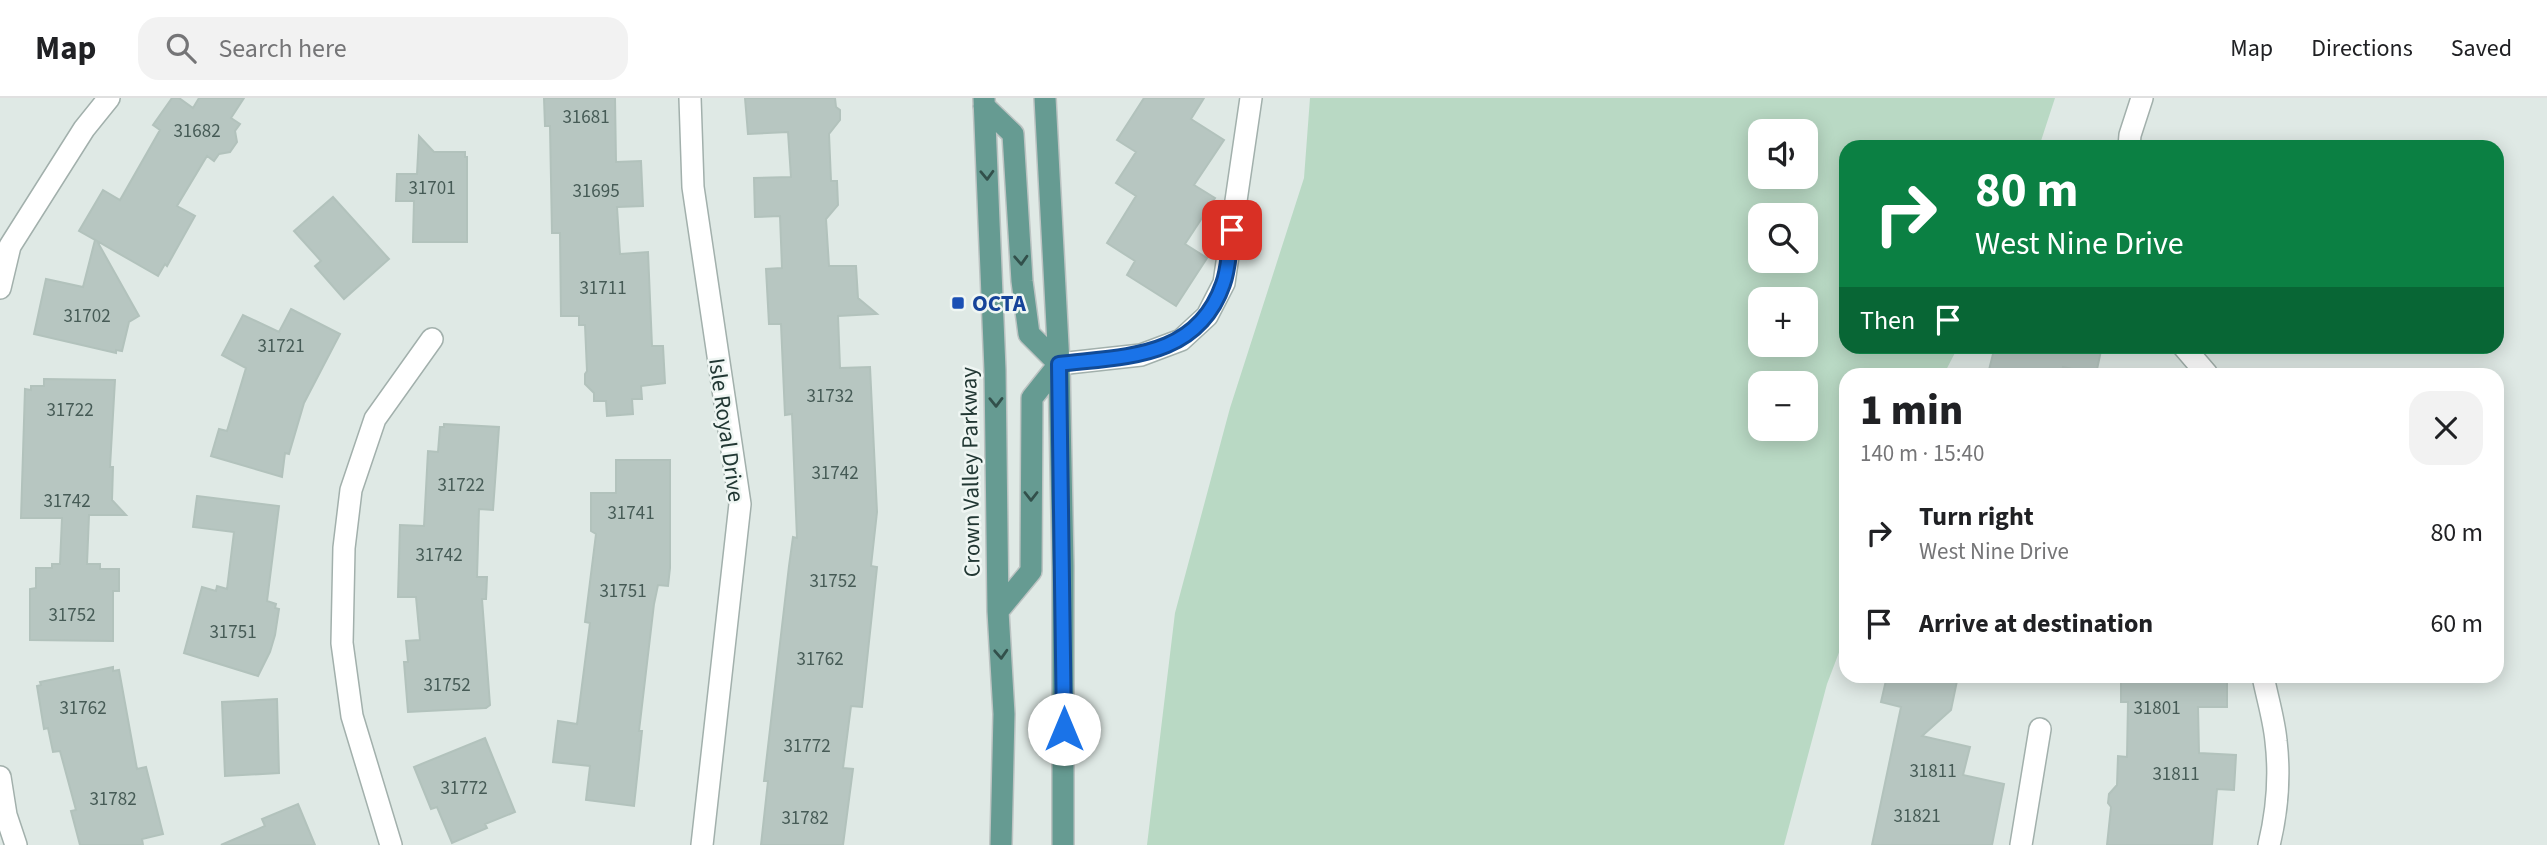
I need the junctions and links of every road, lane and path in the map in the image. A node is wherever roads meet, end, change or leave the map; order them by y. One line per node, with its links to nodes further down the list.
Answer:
1 (109, 98): 8 (street)
2 (690, 98): 19 (street, Isle Royal Drive)
3 (1045, 98): 11 (main road)
4 (1251, 98): 11 (street)
5 (2142, 98): 7 (street)
6 (984, 102): 11 (main road, one-way to 11); 13 (main road, Crown Valley Parkway, one-way to 13)
7 (2130, 140)
8 (0, 288)
9 (432, 339): 18 (street)
10 (2189, 354): 12 (street)
11 (1059, 364): 13 (main road, one-way to 13); 21 (main road)
12 (2202, 368)
13 (999, 611): 20 (main road, Crown Valley Parkway, one-way to 20)
14 (2264, 683): 23 (street)
15 (2040, 729): 22 (street)
16 (0, 777): 17 (street)
17 (16, 845)
18 (391, 845)
19 (702, 845)
20 (1001, 845)
21 (1063, 845)
22 (2021, 845)
23 (2269, 845)

